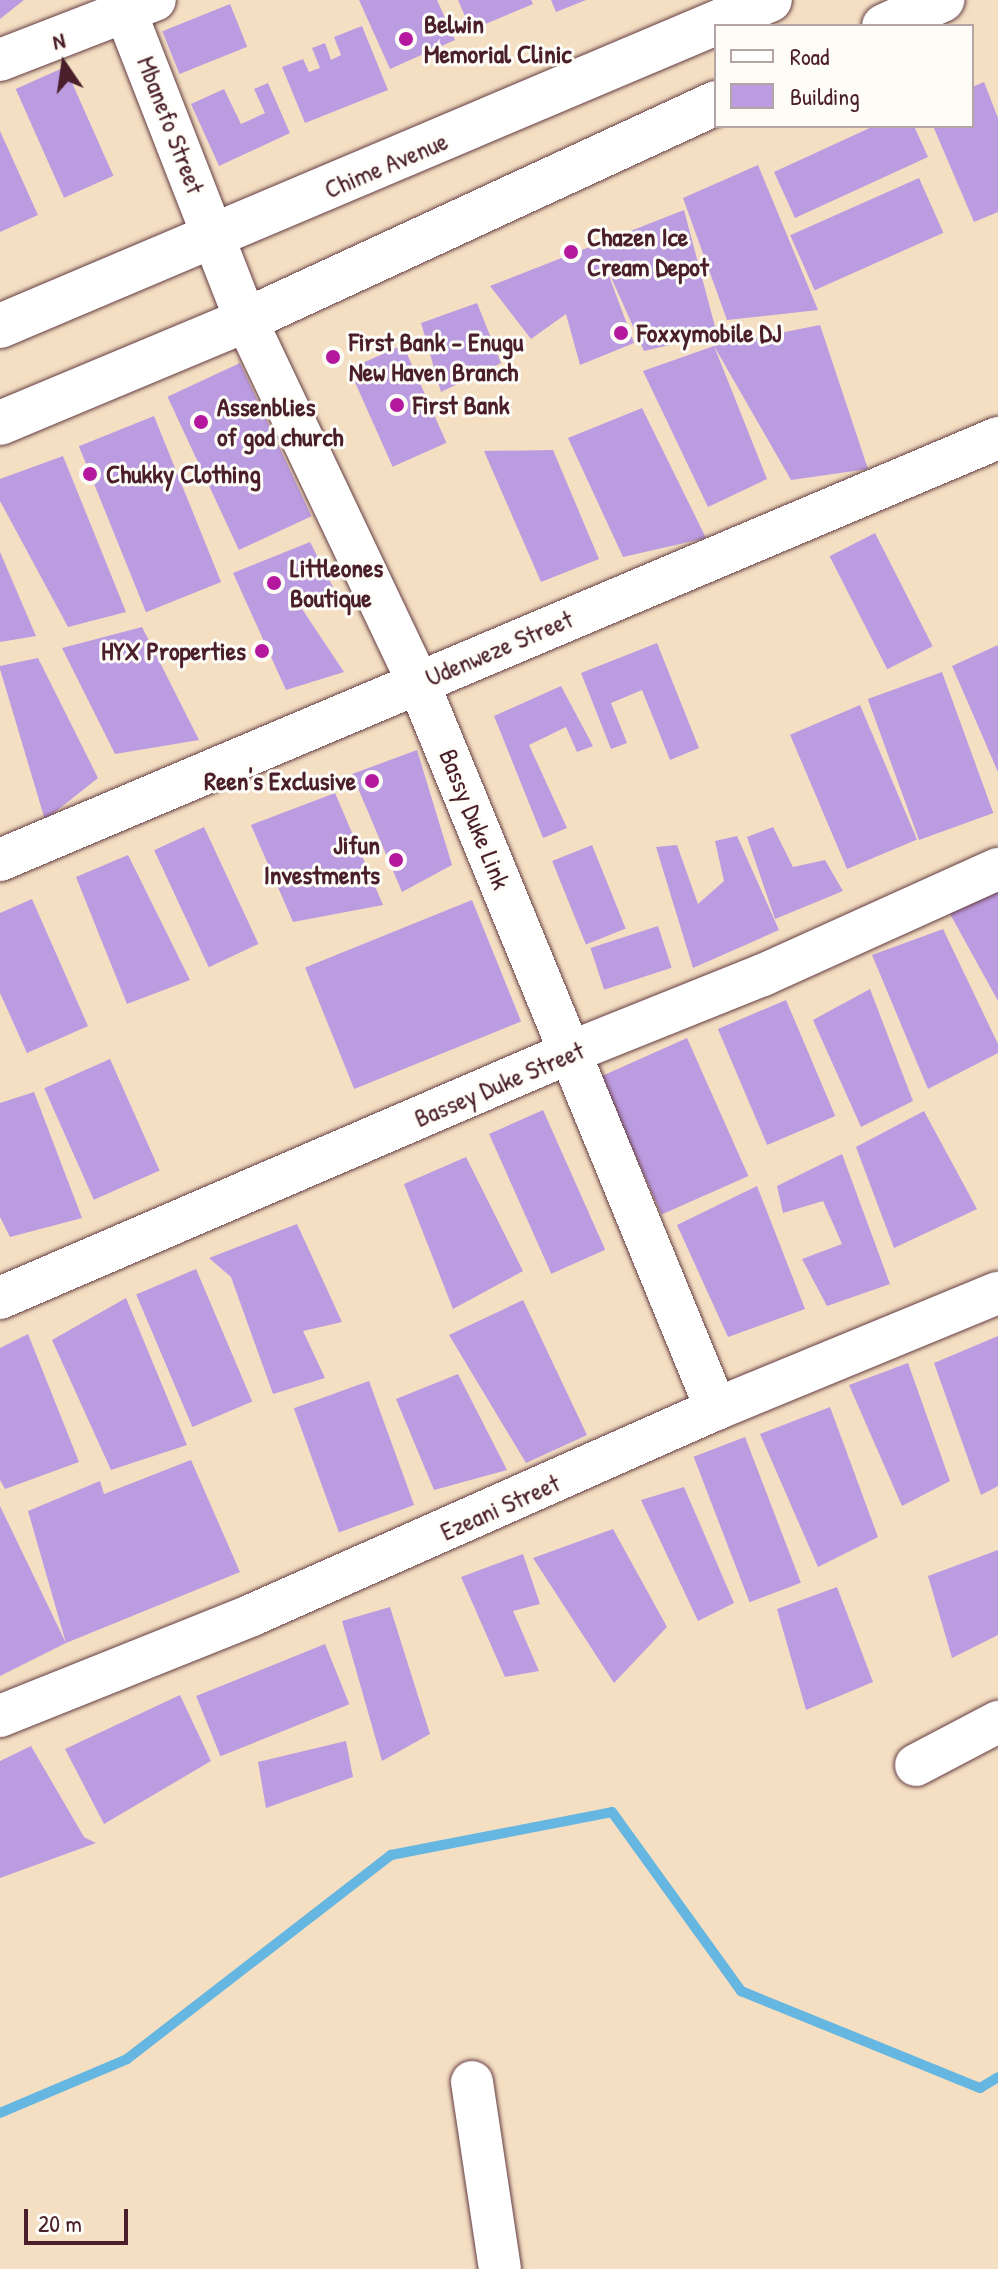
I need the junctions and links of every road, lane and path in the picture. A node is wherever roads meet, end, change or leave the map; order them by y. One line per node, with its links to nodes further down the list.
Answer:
1 (770, 0): 4 (main road, Chime Avenue)
2 (942, 0): 6 (main road)
3 (141, 6): 7 (street, Mbanefo Street); 9 (street, Mbanefo Street)
4 (714, 24)
5 (714, 24): 9 (main road, Chime Avenue)
6 (888, 24)
7 (0, 60)
8 (714, 104): 10 (main road)
9 (215, 238): 10 (street, Bassy Duke Link); 11 (main road, Chime Avenue)
10 (246, 320): 12 (main road); 14 (street, Bassy Duke Link)
11 (0, 326)
12 (0, 423)
13 (995, 449): 14 (street, Udenweze Street)
14 (418, 682): 15 (street, Udenweze Street); 17 (street, Bassy Duke Link)
15 (0, 860)
16 (998, 869): 17 (street, Bassey Duke Street)
17 (571, 1052): 19 (street, Bassey Duke Street); 20 (street, Bassy Duke Link)
18 (998, 1293): 20 (street, Ezeani Street)
19 (0, 1298)
20 (716, 1409): 21 (street, Ezeani Street)
21 (0, 1716)
22 (998, 1722): 23 (street)
23 (916, 1765)
24 (472, 2082): 25 (street)
25 (500, 2269)

